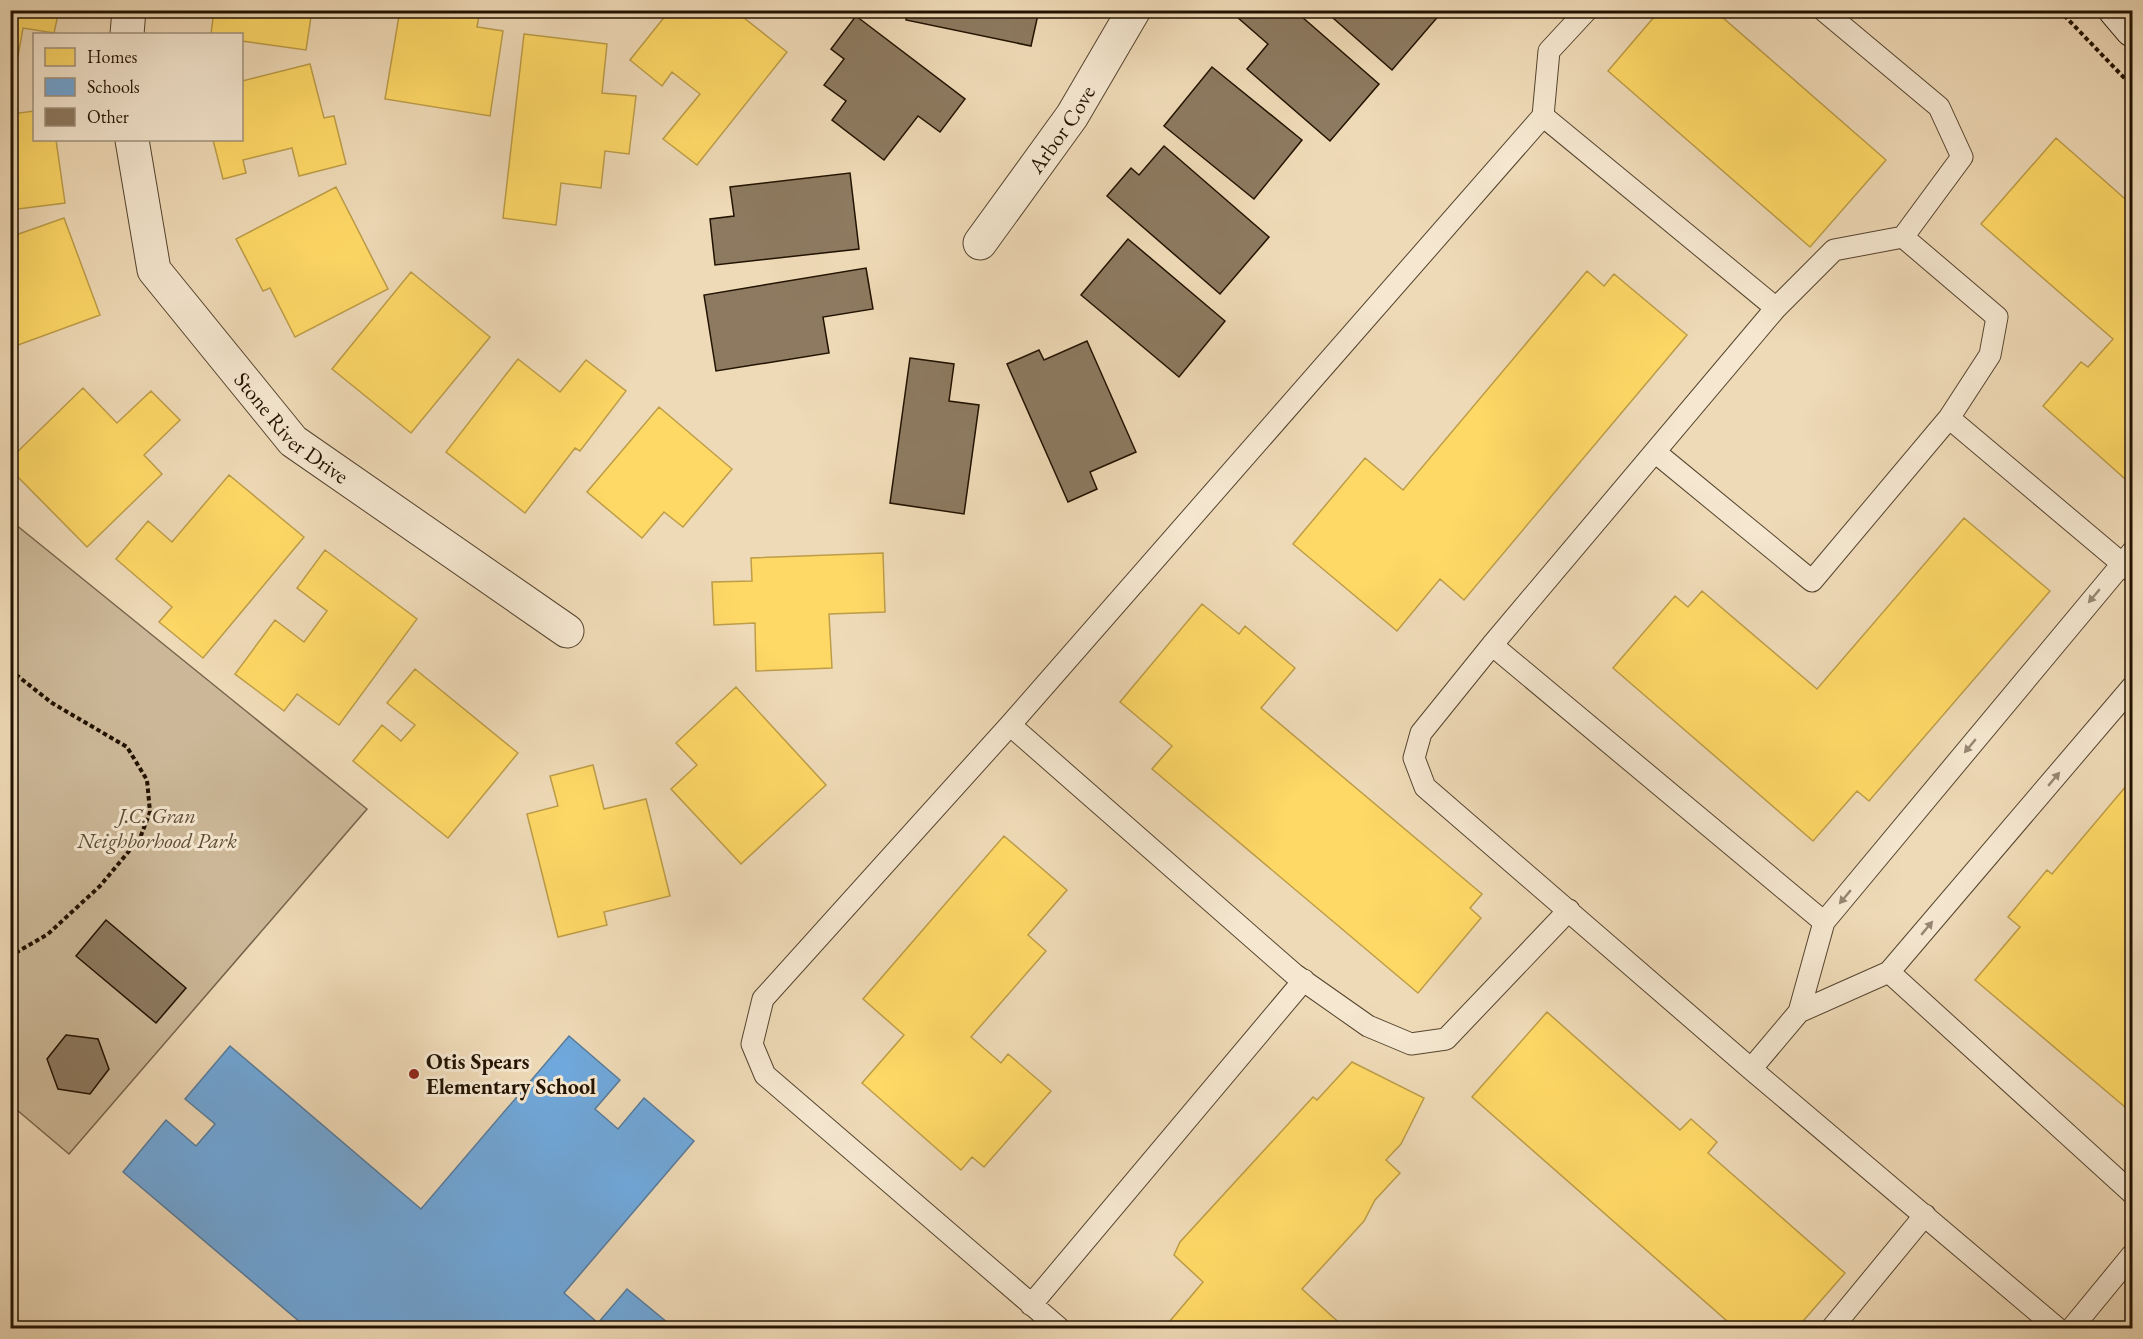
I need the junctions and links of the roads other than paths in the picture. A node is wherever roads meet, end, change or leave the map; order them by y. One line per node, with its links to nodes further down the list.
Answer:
1 (129, 10): 7 (street)
2 (1134, 10): 11 (street, Arbor Cove)
3 (1587, 10): 8 (lane)
4 (1823, 10): 10 (lane)
5 (2115, 10): 6 (street)
6 (2133, 30)
7 (127, 33)
8 (1543, 116): 12 (lane); 19 (lane)
9 (132, 141): 16 (street, Stone River Drive)
10 (1903, 237): 12 (lane); 13 (lane)
11 (980, 243)
12 (1776, 308): 14 (lane)
13 (1949, 418): 14 (lane); 15 (lane)
14 (1655, 452): 17 (lane)
15 (2129, 562): 21 (lane, one-way to 21)
16 (567, 631)
17 (1492, 645): 20 (lane); 21 (lane)
18 (2133, 687): 22 (lane, one-way to 18)
19 (1010, 725): 23 (lane); 29 (lane)
20 (1569, 910): 23 (lane); 25 (lane)
21 (1824, 922): 24 (lane)
22 (1889, 972): 24 (lane); 26 (lane)
23 (1304, 980): 29 (lane)
24 (1799, 1012): 25 (lane)
25 (1751, 1069): 27 (lane)
26 (2133, 1193)
27 (1925, 1215): 31 (lane); 32 (lane)
28 (2133, 1255): 33 (lane)
29 (1031, 1305): 30 (lane)
30 (1059, 1329)
31 (1832, 1329)
32 (2057, 1329)
33 (2072, 1329)

